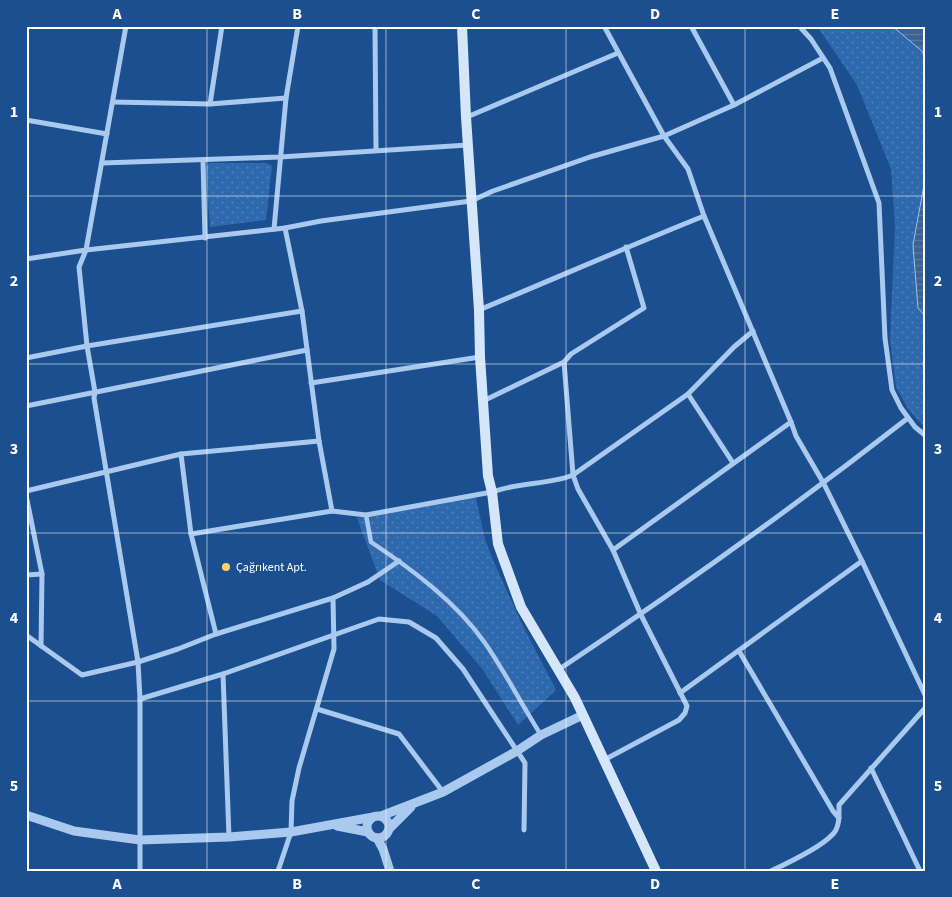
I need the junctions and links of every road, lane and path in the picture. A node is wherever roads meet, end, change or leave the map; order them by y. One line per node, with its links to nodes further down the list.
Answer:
1 (126, 26): 12 (street)
2 (222, 26): 13 (street)
3 (298, 26): 11 (street)
4 (375, 26): 20 (street)
5 (604, 26): 9 (street)
6 (691, 26): 14 (street)
7 (799, 26): 10 (street)
8 (465, 27): 15 (main road)
9 (618, 53): 15 (street); 18 (street)
10 (823, 58): 14 (street); 45 (street)
11 (286, 98): 13 (street); 21 (street)
12 (113, 102): 13 (street); 17 (street)
13 (210, 104)
14 (734, 105): 18 (street)
15 (466, 117): 19 (main road)
16 (26, 120): 17 (street)
17 (107, 134): 23 (street)
18 (664, 136): 24 (street); 25 (street)
19 (468, 145): 20 (street); 24 (main road)
20 (376, 150): 21 (street)
21 (280, 157): 22 (street); 27 (street)
22 (203, 160): 23 (street); 28 (street)
23 (102, 163): 30 (street)
24 (471, 201): 26 (street); 32 (main road)
25 (704, 216): 29 (street); 34 (street)
26 (284, 228): 27 (street); 33 (street)
27 (274, 229): 28 (street)
28 (205, 238): 30 (street)
29 (626, 247): 32 (street); 39 (street)
30 (86, 250): 31 (street); 35 (street)
31 (26, 259)
32 (479, 310): 37 (main road)
33 (302, 311): 35 (street); 36 (street)
34 (753, 331): 42 (street); 46 (street)
35 (88, 346): 38 (street); 41 (street)
36 (307, 350): 40 (street); 41 (street)
37 (480, 357): 40 (street); 43 (main road)
38 (26, 358)
39 (564, 362): 43 (street); 52 (street)
40 (311, 383): 48 (street)
41 (95, 392): 44 (street); 51 (street)
42 (688, 394): 50 (street); 52 (street)
43 (483, 401): 55 (main road)
44 (26, 406)
45 (908, 418): 47 (street); 53 (street)
46 (792, 422): 50 (street); 53 (street)
47 (926, 436)
48 (319, 441): 49 (street); 57 (street)
49 (181, 454): 51 (street); 59 (street)
50 (733, 463): 60 (street)
51 (106, 472): 54 (street); 72 (street)
52 (573, 475): 55 (street); 60 (street)
53 (824, 484): 62 (street); 66 (street)
54 (26, 491)
55 (492, 492): 58 (street); 73 (main road)
56 (26, 495): 63 (street)
57 (332, 511): 58 (street); 59 (street)
58 (366, 515): 61 (street)
59 (191, 534): 67 (street)
60 (613, 550): 66 (street)
61 (399, 561): 65 (street); 81 (street)
62 (862, 561): 71 (street); 76 (street)
63 (42, 574): 64 (street); 70 (street)
64 (26, 575)
65 (333, 598): 67 (street); 68 (street)
66 (641, 615): 73 (street); 75 (street)
67 (216, 634): 72 (street)
68 (334, 634): 74 (street); 79 (street); 82 (street)
69 (26, 635): 70 (street)
70 (42, 646): 72 (street)
71 (738, 651): 75 (street); 89 (street)
72 (138, 662): 77 (street)
73 (558, 670): 80 (main road)
74 (223, 674): 77 (street); 95 (street)
75 (680, 693): 83 (street)
76 (926, 697)
77 (140, 699): 97 (street)
78 (926, 706): 84 (street)
79 (317, 709): 85 (street); 93 (street)
80 (583, 715): 81 (street); 83 (main road)
81 (541, 735): 82 (street)
82 (517, 751): 85 (street); 92 (street)
83 (604, 760): 101 (main road)
84 (871, 768): 89 (street); 103 (street)
85 (443, 792): 86 (street)
86 (413, 805): 88 (street); 91 (street)
87 (26, 815): 97 (street)
88 (377, 816): 90 (street); 91 (street); 94 (street)
89 (840, 818): 102 (street)
90 (332, 825): 93 (street); 94 (street)
91 (389, 829): 96 (street)
92 (524, 830)
93 (291, 832): 95 (street); 99 (street)
94 (368, 832): 96 (street)
95 (229, 837): 97 (street)
96 (377, 838): 100 (street)
97 (140, 840): 98 (street)
98 (140, 871)
99 (278, 871)
100 (390, 871)
101 (656, 871)
102 (771, 871)
103 (920, 871)

